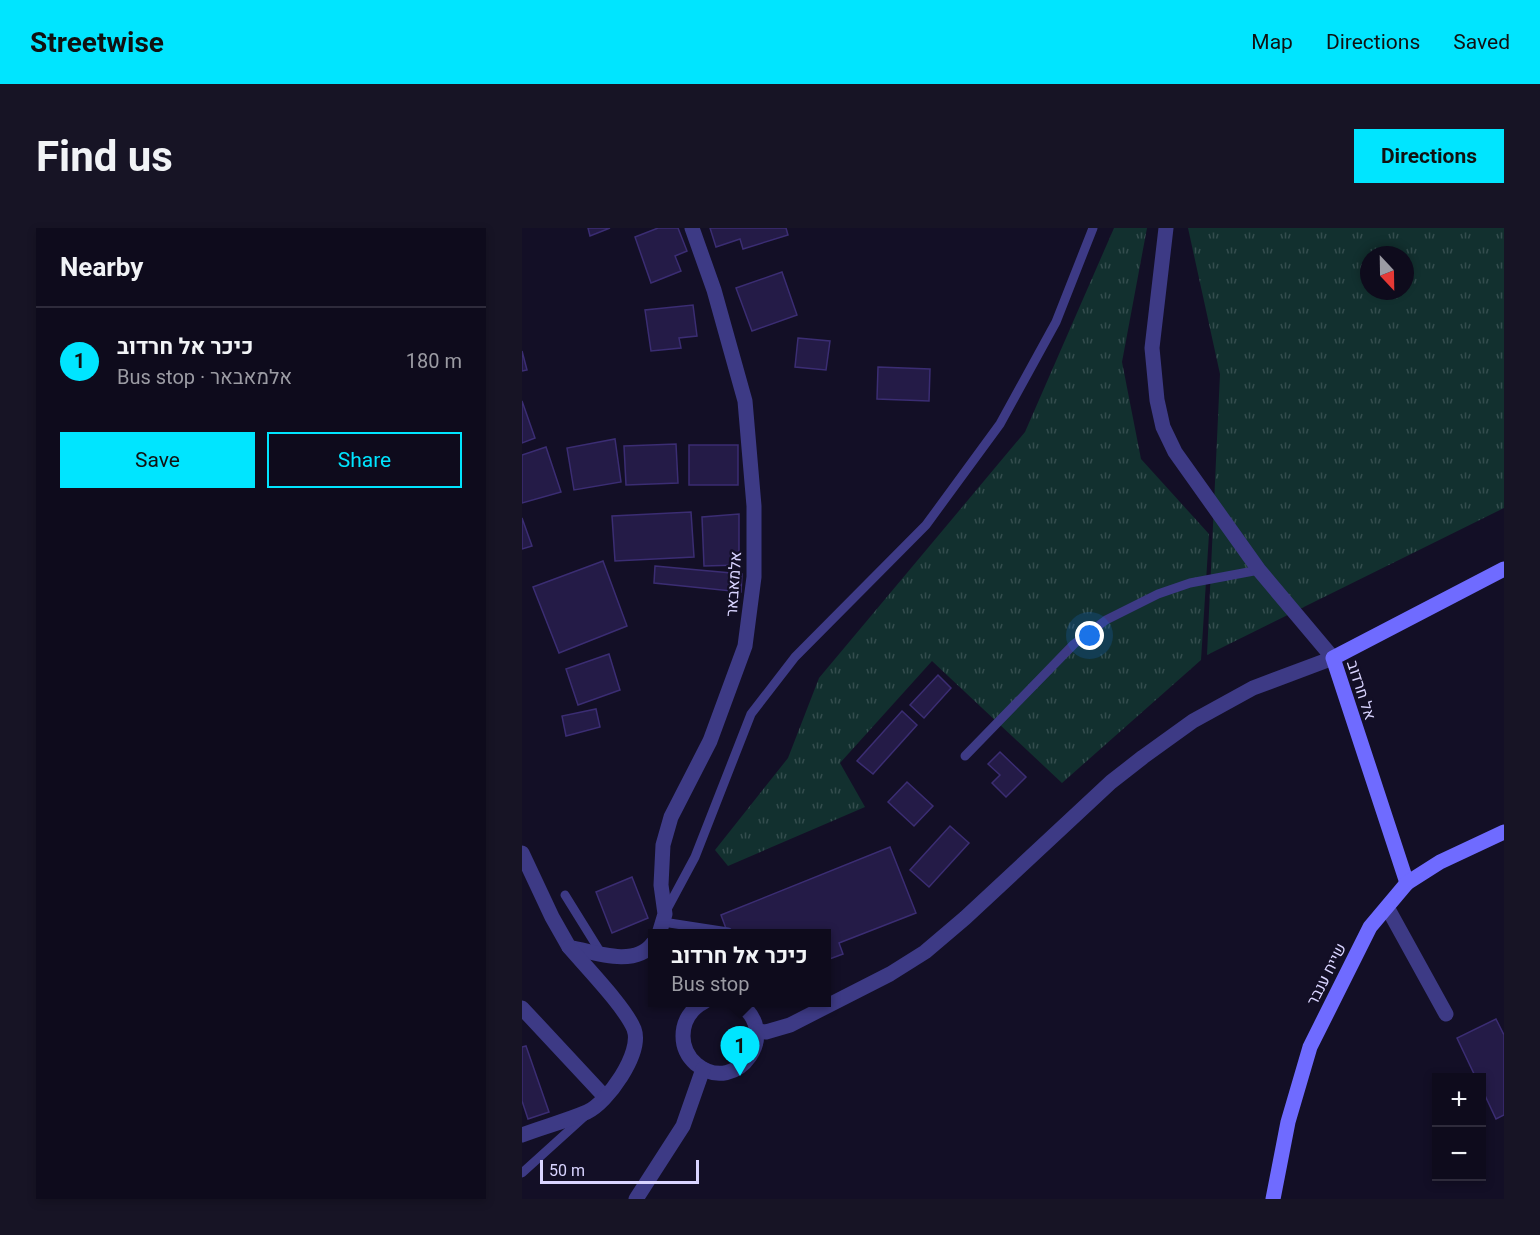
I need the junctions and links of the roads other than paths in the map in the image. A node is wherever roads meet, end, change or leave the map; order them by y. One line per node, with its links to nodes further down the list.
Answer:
1 (692, 228): 13 (street, אלמאבאר)
2 (1093, 228): 13 (lane)
3 (1166, 228): 5 (street)
4 (1504, 569): 6 (street, אל חרדוב)
5 (1259, 570): 6 (street); 7 (lane)
6 (1333, 658): 10 (street, אל חרדוב); 18 (street)
7 (965, 756)
8 (1504, 832): 10 (street, שייח ענבר)
9 (522, 853): 15 (street)
10 (1407, 883): 12 (street, שייח ענבר)
11 (565, 895): 17 (lane)
12 (1387, 907): 23 (street); 31 (street, שייח ענבר)
13 (662, 923): 14 (lane)
14 (706, 929)
15 (569, 946): 17 (street); 26 (street)
16 (648, 949): 17 (street)
17 (601, 953)
18 (831, 1005)
19 (698, 1007): 25 (street)
20 (742, 1007): 24 (street)
21 (827, 1007): 24 (street)
22 (522, 1008): 26 (street)
23 (1446, 1014)
24 (757, 1031): 25 (street)
25 (704, 1069): 30 (street)
26 (604, 1096): 27 (street)
27 (589, 1111): 28 (street); 29 (lane)
28 (522, 1135)
29 (522, 1173)
30 (636, 1199)
31 (1273, 1199)

